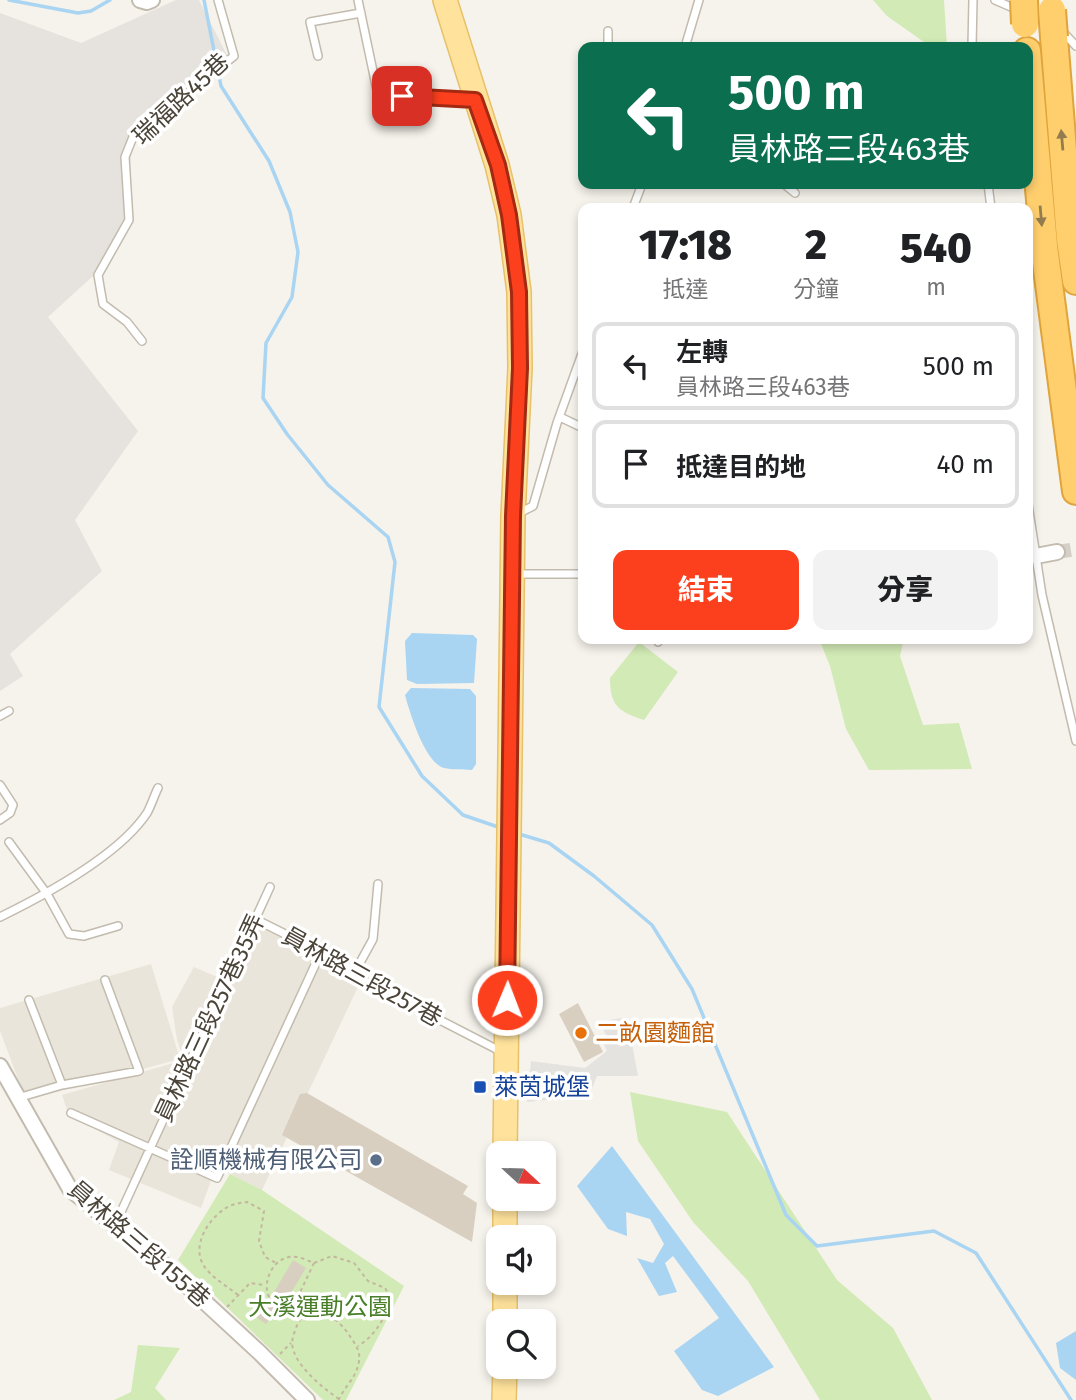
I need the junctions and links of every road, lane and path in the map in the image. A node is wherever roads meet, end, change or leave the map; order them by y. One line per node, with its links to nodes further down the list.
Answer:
1 (140, 0): 2 (street)
2 (152, 0)
3 (218, 0): 20 (lane, 瑞福路45巷)
4 (358, 0): 9 (lane)
5 (444, 0): 16 (main road)
6 (699, 0): 13 (lane)
7 (973, 0): 14 (lane)
8 (995, 0): 10 (lane)
9 (361, 13): 15 (lane); 16 (lane)
10 (1043, 25): 19 (highway, one-way to 10); 24 (highway, one-way to 24)
11 (608, 31): 12 (lane)
12 (607, 42)
13 (686, 42)
14 (972, 42)
15 (318, 56)
16 (475, 100): 25 (main road)
17 (790, 189): 18 (lane)
18 (795, 193)
19 (1076, 281)
20 (142, 341)
21 (578, 365): 22 (lane)
22 (560, 417): 23 (lane); 25 (lane)
23 (578, 426)
24 (1076, 491)
25 (513, 516): 29 (main road)
26 (1033, 537): 28 (lane)
27 (1057, 552): 28 (street)
28 (1036, 556): 33 (lane)
29 (513, 574): 30 (lane); 48 (main road)
30 (578, 574)
31 (9, 710): 32 (lane)
32 (0, 716)
33 (1076, 741)
34 (0, 785): 36 (lane)
35 (158, 788): 40 (lane)
36 (0, 820)
37 (9, 842): 40 (lane)
38 (378, 884): 45 (lane)
39 (270, 887): 42 (lane, 員林路三段257巷35弄)
40 (47, 894): 41 (lane); 43 (lane)
41 (0, 917)
42 (255, 919): 44 (lane, 員林路三段257巷); 54 (lane, 員林路三段257巷35弄)
43 (118, 926)
44 (321, 952): 45 (lane, 員林路三段257巷); 54 (lane)
45 (356, 970): 48 (lane, 員林路三段257巷)
46 (105, 980): 50 (lane)
47 (29, 1000): 50 (lane)
48 (506, 1054): 53 (main road)
49 (0, 1066): 51 (street, 員林路三段155巷)
50 (62, 1086): 51 (lane)
51 (16, 1094): 55 (street, 員林路三段155巷)
52 (71, 1113): 54 (lane)
53 (505, 1141)
54 (150, 1149): 55 (lane, 員林路三段257巷35弄)
55 (115, 1226): 62 (street, 員林路三段155巷)
56 (314, 1263): 57 (path); 60 (path); 64 (path)
57 (278, 1264): 58 (path); 59 (path)
58 (265, 1285): 59 (path); 60 (path)
59 (238, 1295): 62 (path)
60 (294, 1305): 61 (path)
61 (304, 1314): 63 (path); 64 (path)
62 (219, 1315): 65 (street, 員林路三段155巷)
63 (292, 1342): 65 (path); 68 (path)
64 (357, 1347): 68 (path)
65 (271, 1363): 67 (street, 員林路三段155巷)
66 (505, 1379): 69 (main road)
67 (307, 1400)
68 (339, 1400)
69 (505, 1400)

